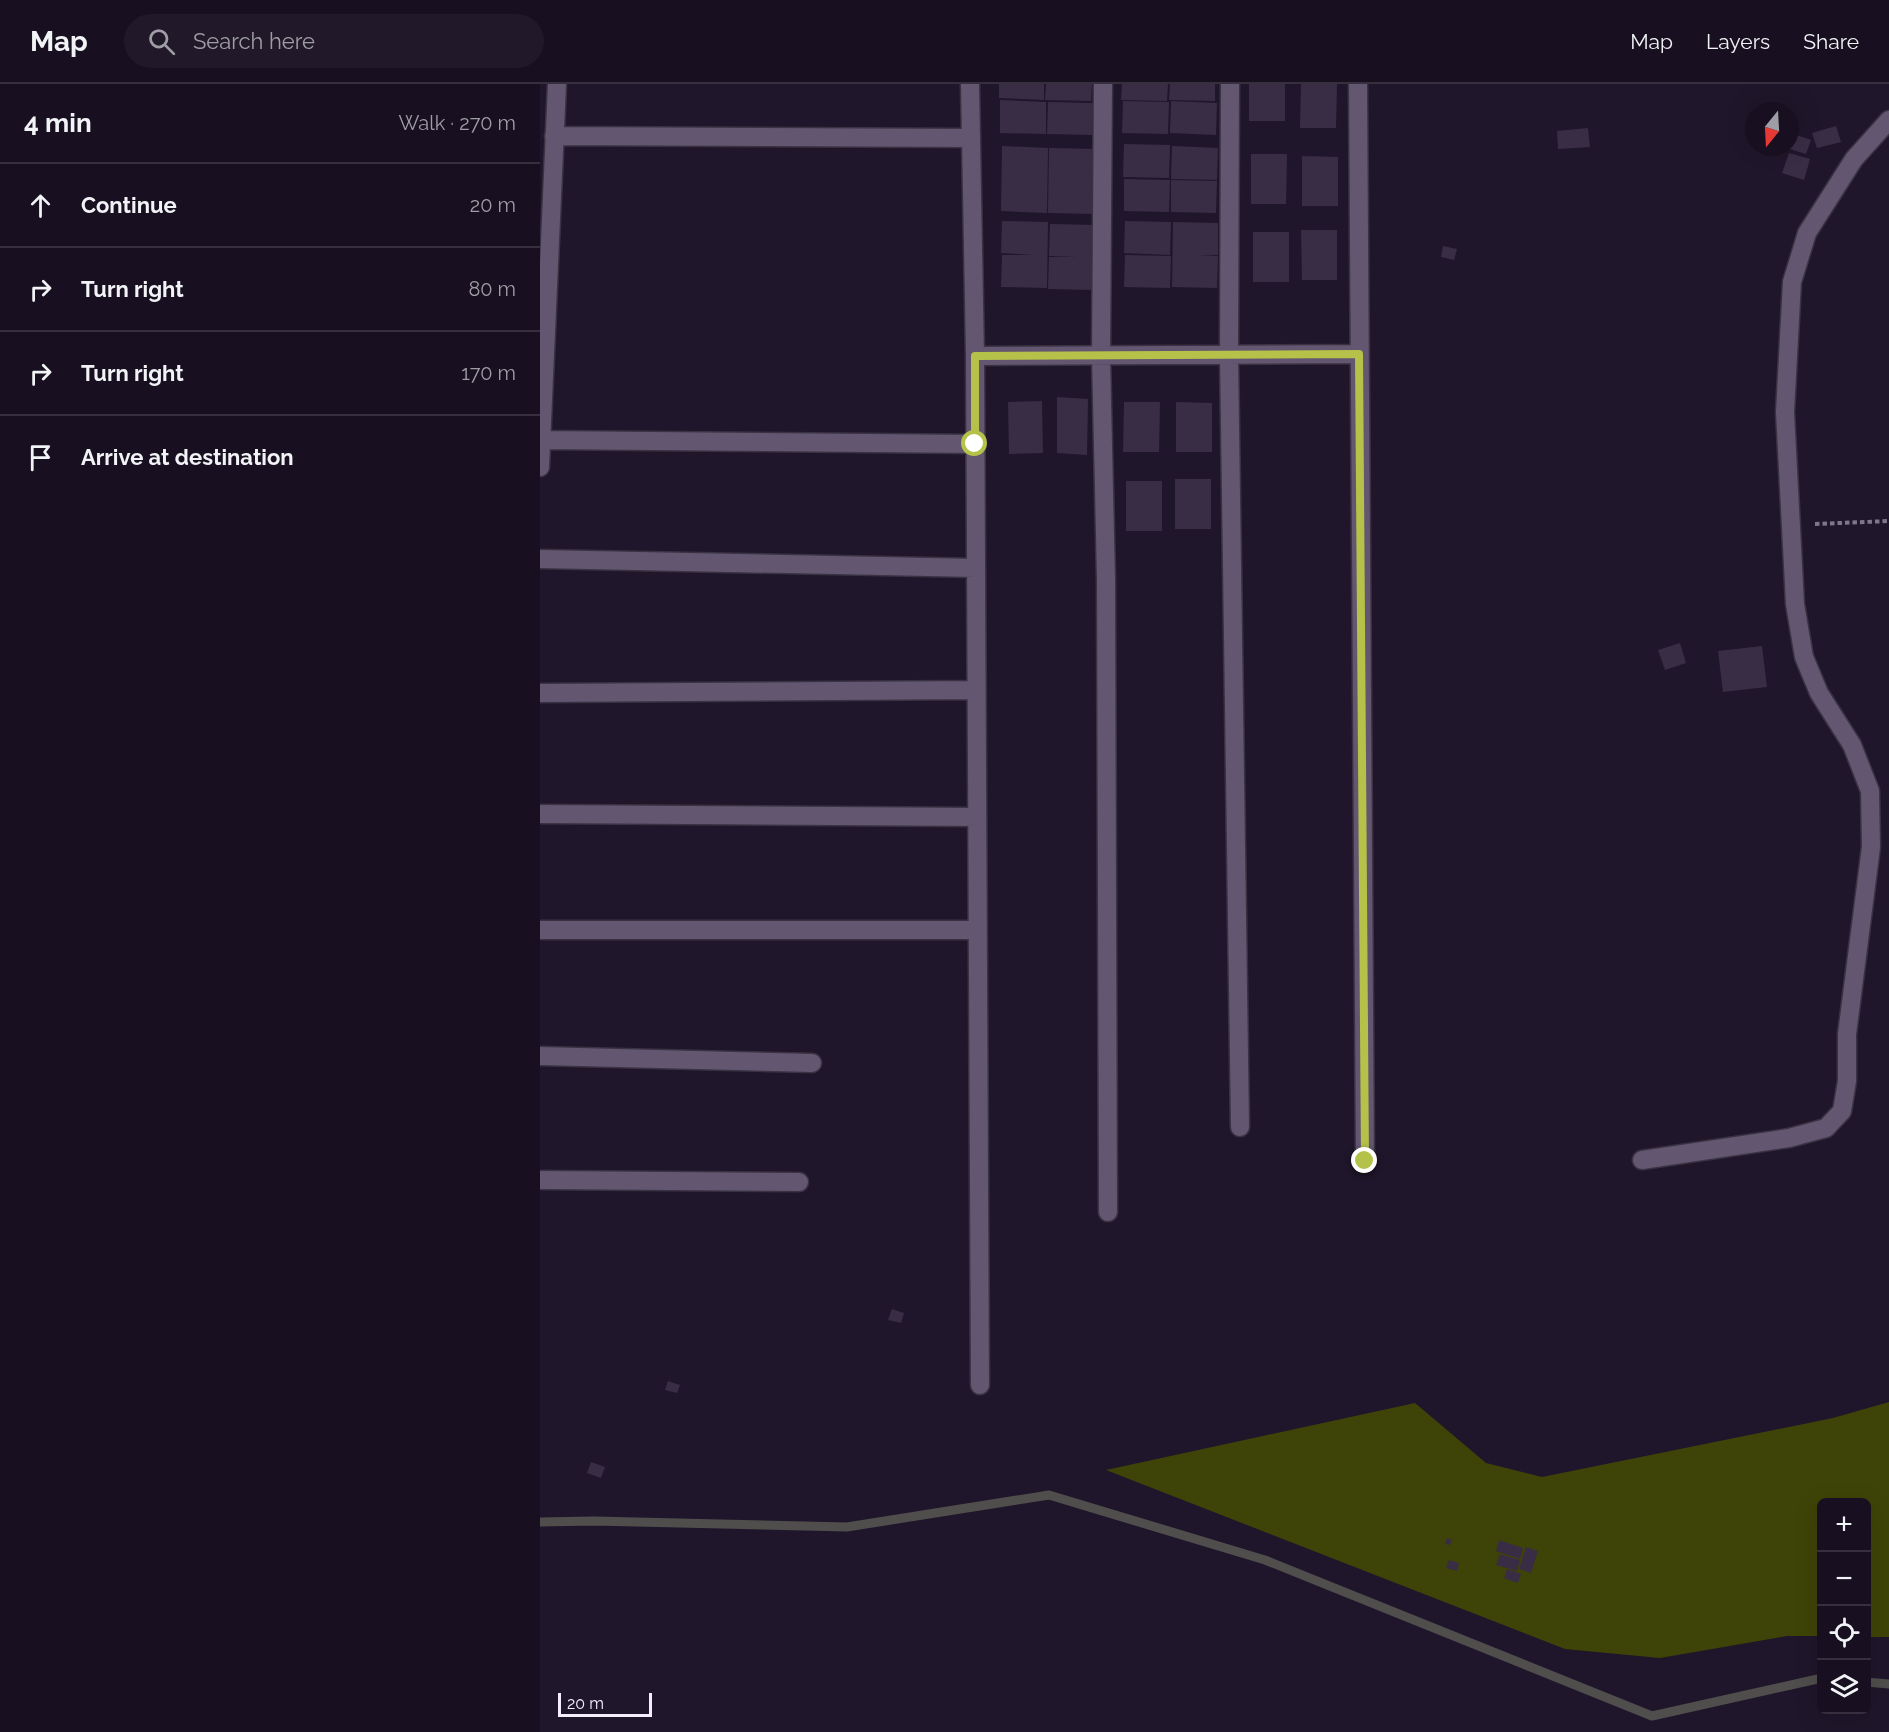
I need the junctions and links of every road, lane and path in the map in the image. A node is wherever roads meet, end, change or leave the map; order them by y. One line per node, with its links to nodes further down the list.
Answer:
1 (556, 84): 7 (street)
2 (970, 84): 8 (street)
3 (1103, 84): 12 (street)
4 (1230, 84): 10 (street)
5 (1358, 84): 9 (street)
6 (1889, 120): 17 (street)
7 (554, 136): 8 (street); 13 (street)
8 (970, 138): 11 (street)
9 (1359, 354): 10 (street); 30 (street)
10 (1229, 355): 12 (street); 28 (street)
11 (975, 356): 12 (street); 14 (street)
12 (1101, 356): 33 (street)
13 (541, 440): 14 (street); 15 (street)
14 (975, 444): 19 (street)
15 (540, 467)
16 (1889, 521): 17 (path)
17 (1791, 525): 29 (street)
18 (540, 559): 19 (street)
19 (976, 568): 20 (street)
20 (976, 690): 21 (street); 23 (street)
21 (540, 693)
22 (540, 814): 23 (street)
23 (977, 817): 25 (street)
24 (540, 930): 25 (street)
25 (977, 930): 34 (street)
26 (540, 1056): 27 (street)
27 (812, 1063)
28 (1240, 1127)
29 (1642, 1160)
30 (1365, 1161)
31 (540, 1180): 32 (street)
32 (800, 1182)
33 (1108, 1212)
34 (980, 1385)

